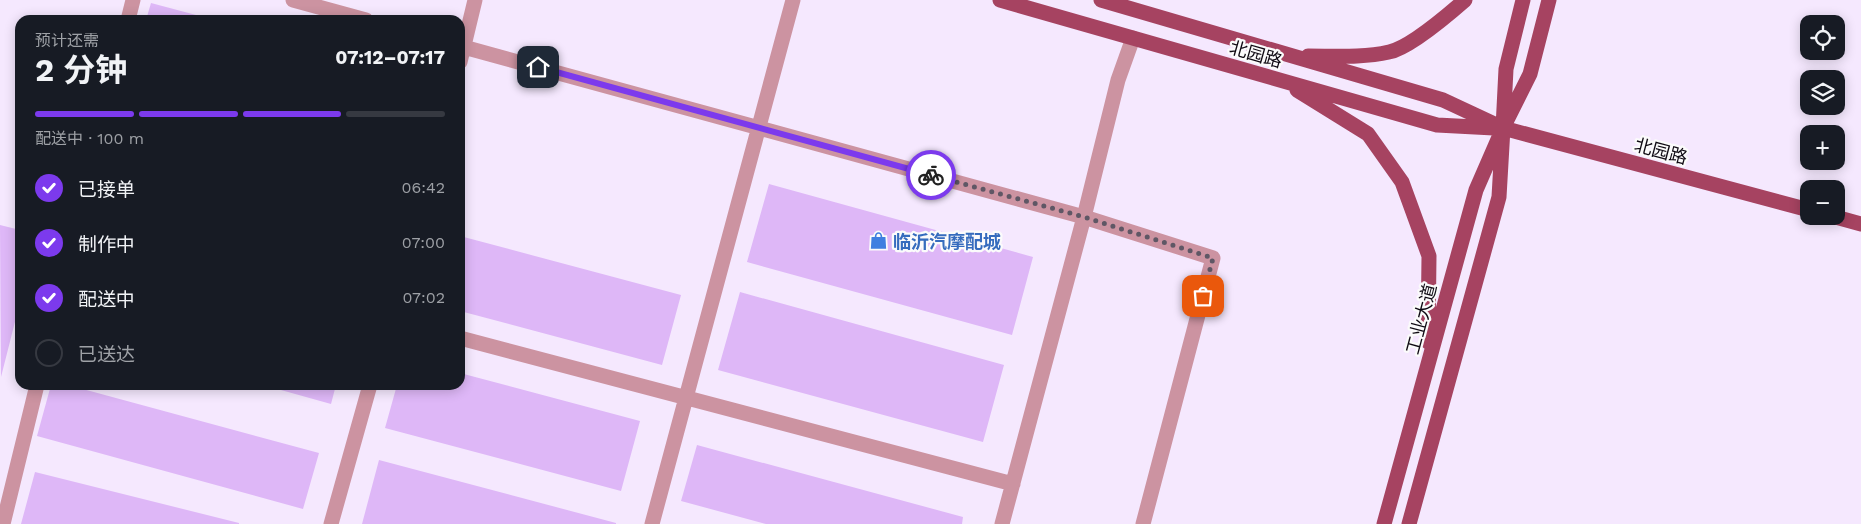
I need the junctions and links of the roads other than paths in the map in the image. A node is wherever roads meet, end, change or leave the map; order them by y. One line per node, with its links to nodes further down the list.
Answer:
1 (133, 0): 10 (lane)
2 (293, 0): 11 (lane)
3 (475, 0): 12 (lane)
4 (793, 0): 17 (lane)
5 (1000, 0): 13 (main road, 北园路)
6 (1101, 0): 15 (main road, 北园路)
7 (1465, 0): 15 (main road)
8 (1522, 0): 18 (main road, 工业大道)
9 (1548, 0): 18 (main road, 工业大道)
10 (129, 15)
11 (348, 15)
12 (465, 37)
13 (1133, 38): 16 (main road, 北园路); 20 (lane)
14 (465, 53): 17 (lane)
15 (1292, 56): 18 (main road, 北园路)
16 (1281, 80): 18 (main road, 北园路); 24 (main road)
17 (758, 128): 20 (lane); 27 (lane)
18 (1503, 128): 19 (main road, 北园路); 24 (main road, 工业大道); 35 (main road, 工业大道)
19 (1800, 208)
20 (1084, 217): 28 (lane); 33 (lane)
21 (1845, 220): 22 (main road)
22 (1861, 224)
23 (465, 339): 27 (lane)
24 (1428, 362): 34 (main road, 工业大道)
25 (36, 390): 29 (lane)
26 (369, 390): 30 (lane)
27 (686, 399): 28 (lane); 31 (lane)
28 (1013, 484): 32 (lane)
29 (3, 524)
30 (331, 524)
31 (652, 524)
32 (1002, 524)
33 (1143, 524)
34 (1384, 524)
35 (1409, 524)

